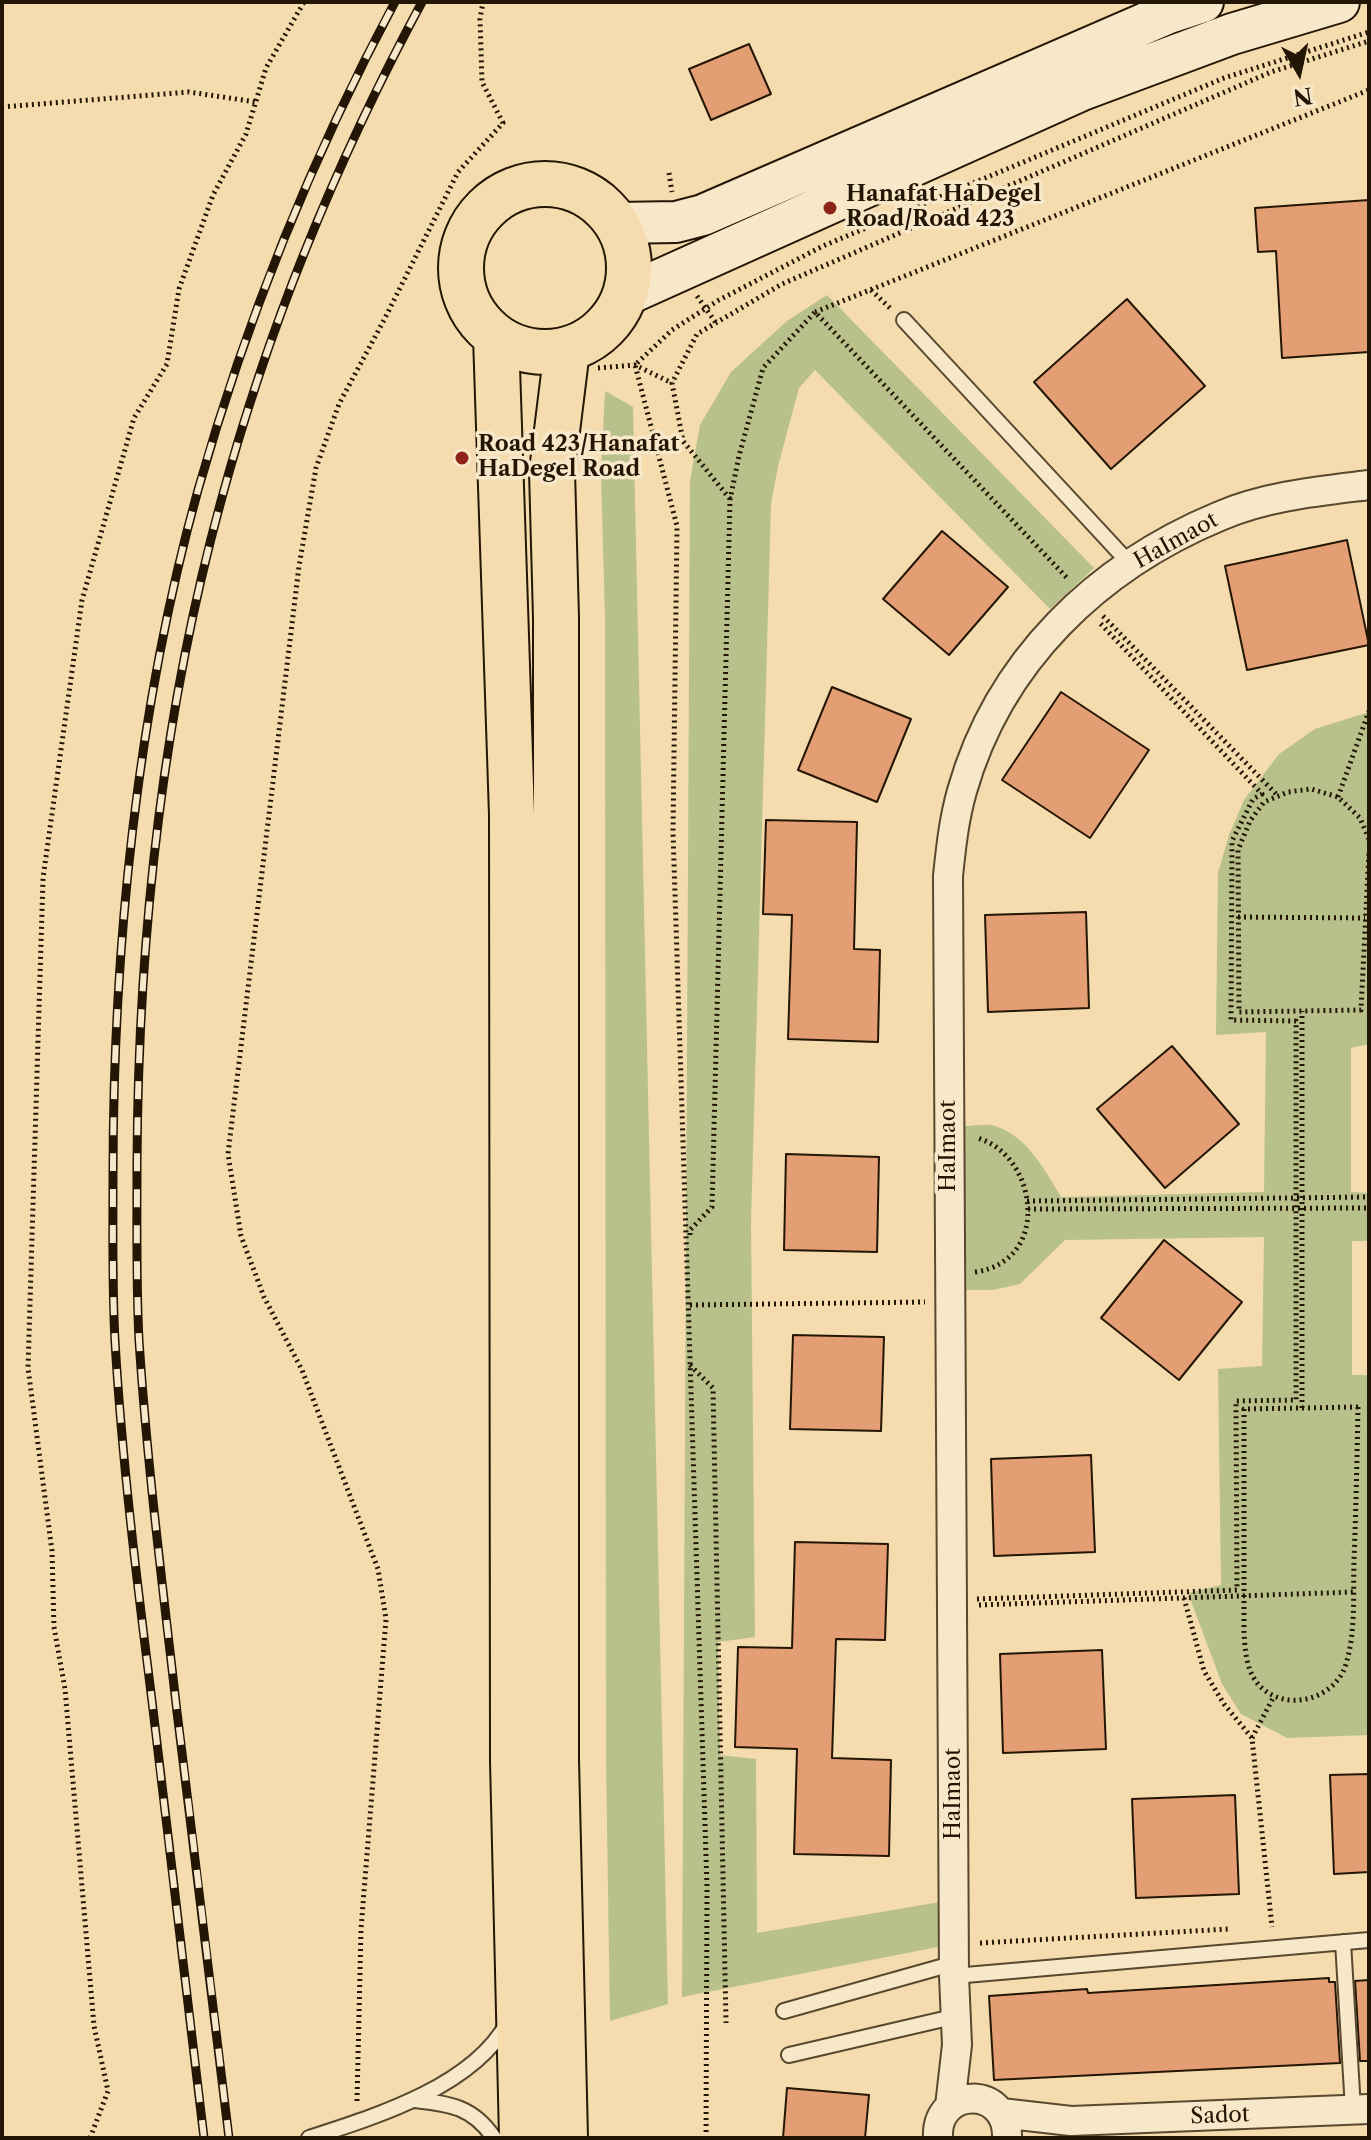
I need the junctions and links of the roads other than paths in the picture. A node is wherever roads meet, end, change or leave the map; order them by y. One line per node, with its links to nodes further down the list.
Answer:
1 (1203, 2): 3 (main road)
2 (1339, 2): 4 (main road)
3 (617, 223): 4 (main road); 6 (main road)
4 (626, 295): 7 (main road)
5 (904, 320): 9 (lane)
6 (496, 337): 7 (main road); 13 (main road)
7 (567, 350): 26 (main road)
8 (1369, 485): 9 (street, HaImaot)
9 (1131, 565): 12 (street, HaImaot)
10 (1369, 1940): 11 (lane)
11 (1343, 1942): 12 (lane); 19 (lane)
12 (955, 1961): 14 (lane); 15 (street, HaImaot)
13 (518, 2002): 17 (lane); 25 (main road)
14 (784, 2011)
15 (957, 2016): 16 (lane); 18 (street, HaImaot)
16 (789, 2055)
17 (415, 2100): 23 (lane); 24 (lane)
18 (962, 2102): 22 (street); 27 (street)
19 (1361, 2109): 21 (street, Sadot)
20 (1071, 2121): 21 (street, Sadot); 22 (street, Sadot); 28 (street, Sadot)
21 (1323, 2124)
22 (1004, 2125)
23 (309, 2138)
24 (494, 2138)
25 (522, 2138)
26 (565, 2138)
27 (938, 2138)
28 (1016, 2138)

